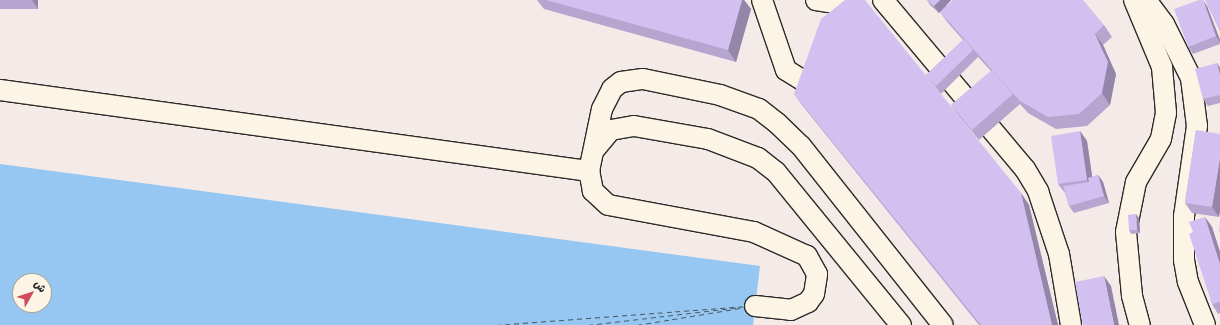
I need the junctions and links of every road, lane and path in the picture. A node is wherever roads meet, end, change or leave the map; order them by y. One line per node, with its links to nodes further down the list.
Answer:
1 (762, 0): 7 (street)
2 (816, 0): 6 (street)
3 (883, 0): 13 (street)
4 (1134, 0): 14 (street)
5 (1146, 0): 15 (street)
6 (848, 15)
7 (810, 85)
8 (0, 90): 9 (street)
9 (591, 164): 10 (street); 11 (street); 12 (street)
10 (755, 306)
11 (902, 325)
12 (943, 325)
13 (1071, 325)
14 (1140, 325)
15 (1205, 325)

